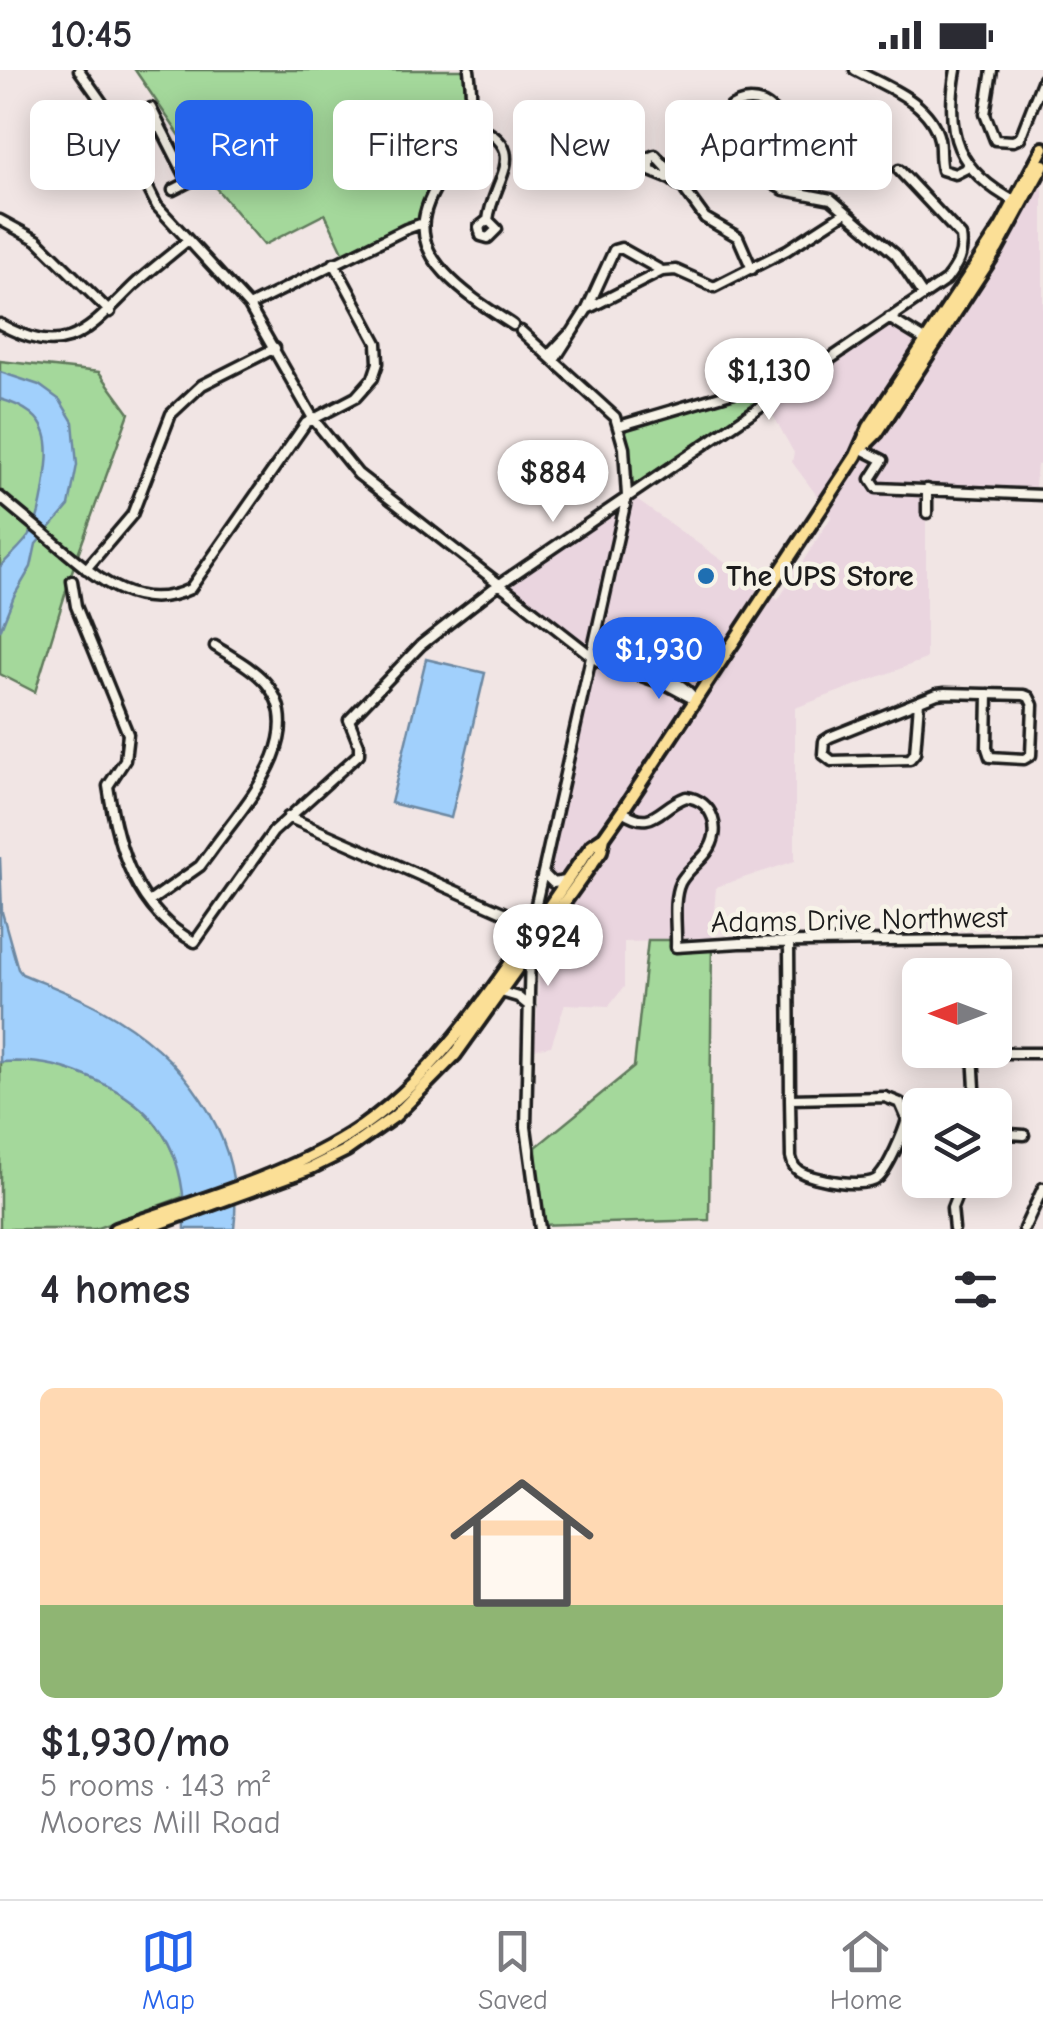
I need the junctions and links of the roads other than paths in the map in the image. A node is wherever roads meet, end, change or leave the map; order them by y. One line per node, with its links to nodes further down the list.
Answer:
1 (78, 70): 7 (street)
2 (469, 70): 8 (street)
3 (855, 70): 17 (street)
4 (956, 70): 17 (street)
5 (992, 70): 6 (street)
6 (1043, 79)
7 (99, 100)
8 (471, 100)
9 (155, 116): 10 (street)
10 (160, 126): 11 (street); 14 (street)
11 (155, 129)
12 (493, 135): 26 (street)
13 (1043, 148): 23 (main road)
14 (175, 155)
15 (758, 164): 15 (street)
16 (1043, 165): 23 (main road)
17 (969, 167): 23 (street)
18 (898, 170): 32 (street)
19 (149, 190): 28 (street)
20 (433, 190): 27 (street)
21 (685, 190): 30 (street)
22 (784, 190): 24 (street)
23 (1020, 204): 38 (main road)
24 (844, 213): 30 (street); 32 (street)
25 (0, 220): 35 (street)
26 (488, 220)
27 (423, 224): 29 (street); 40 (street)
28 (187, 240): 33 (street); 35 (street)
29 (334, 263): 33 (street); 42 (street)
30 (752, 269): 31 (street)
31 (662, 271): 34 (street); 34 (street)
32 (923, 295): 36 (street)
33 (250, 306): 39 (street)
34 (587, 309): 40 (street)
35 (110, 312): 37 (street)
36 (889, 318): 38 (street); 41 (street)
37 (0, 324)
38 (930, 343): 44 (main road)
39 (275, 348): 42 (street); 50 (street)
40 (552, 357): 43 (street)
41 (802, 378): 43 (street); 47 (street)
42 (314, 420): 50 (street); 52 (street)
43 (618, 426): 47 (street)
44 (860, 449): 45 (street); 56 (main road)
45 (927, 489): 46 (street); 49 (street)
46 (1043, 494)
47 (628, 496): 52 (street); 54 (street)
48 (0, 498): 50 (street)
49 (927, 514)
50 (86, 569)
51 (72, 581): 64 (street)
52 (500, 584): 54 (street); 60 (street)
53 (216, 646): 64 (street)
54 (594, 655): 56 (street); 62 (street)
55 (988, 694): 57 (street); 58 (street); 58 (street)
56 (695, 700): 59 (main road)
57 (919, 702): 57 (street)
58 (1038, 727)
59 (622, 811): 61 (main road); 67 (street, Adams Drive Northwest)
60 (288, 817): 64 (street); 65 (street)
61 (604, 837): 63 (main road); 68 (main road)
62 (543, 873): 63 (street); 65 (street)
63 (566, 882): 65 (main road)
64 (150, 902)
65 (530, 933): 68 (street); 76 (main road)
66 (1043, 939): 67 (street, Adams Drive Northwest)
67 (789, 942): 73 (street)
68 (530, 952): 69 (main road); 70 (street)
69 (501, 992): 70 (street); 76 (main road)
70 (529, 1006): 82 (street)
71 (1043, 1053): 72 (street)
72 (975, 1088)
73 (790, 1099): 73 (street)
74 (1012, 1134): 75 (street)
75 (1024, 1135)
76 (262, 1181): 79 (main road)
77 (1043, 1188): 84 (street)
78 (956, 1198): 83 (street)
79 (212, 1200): 80 (main road); 81 (main road)
80 (120, 1228)
81 (144, 1229)
82 (540, 1229)
83 (954, 1229)
84 (1024, 1229)

